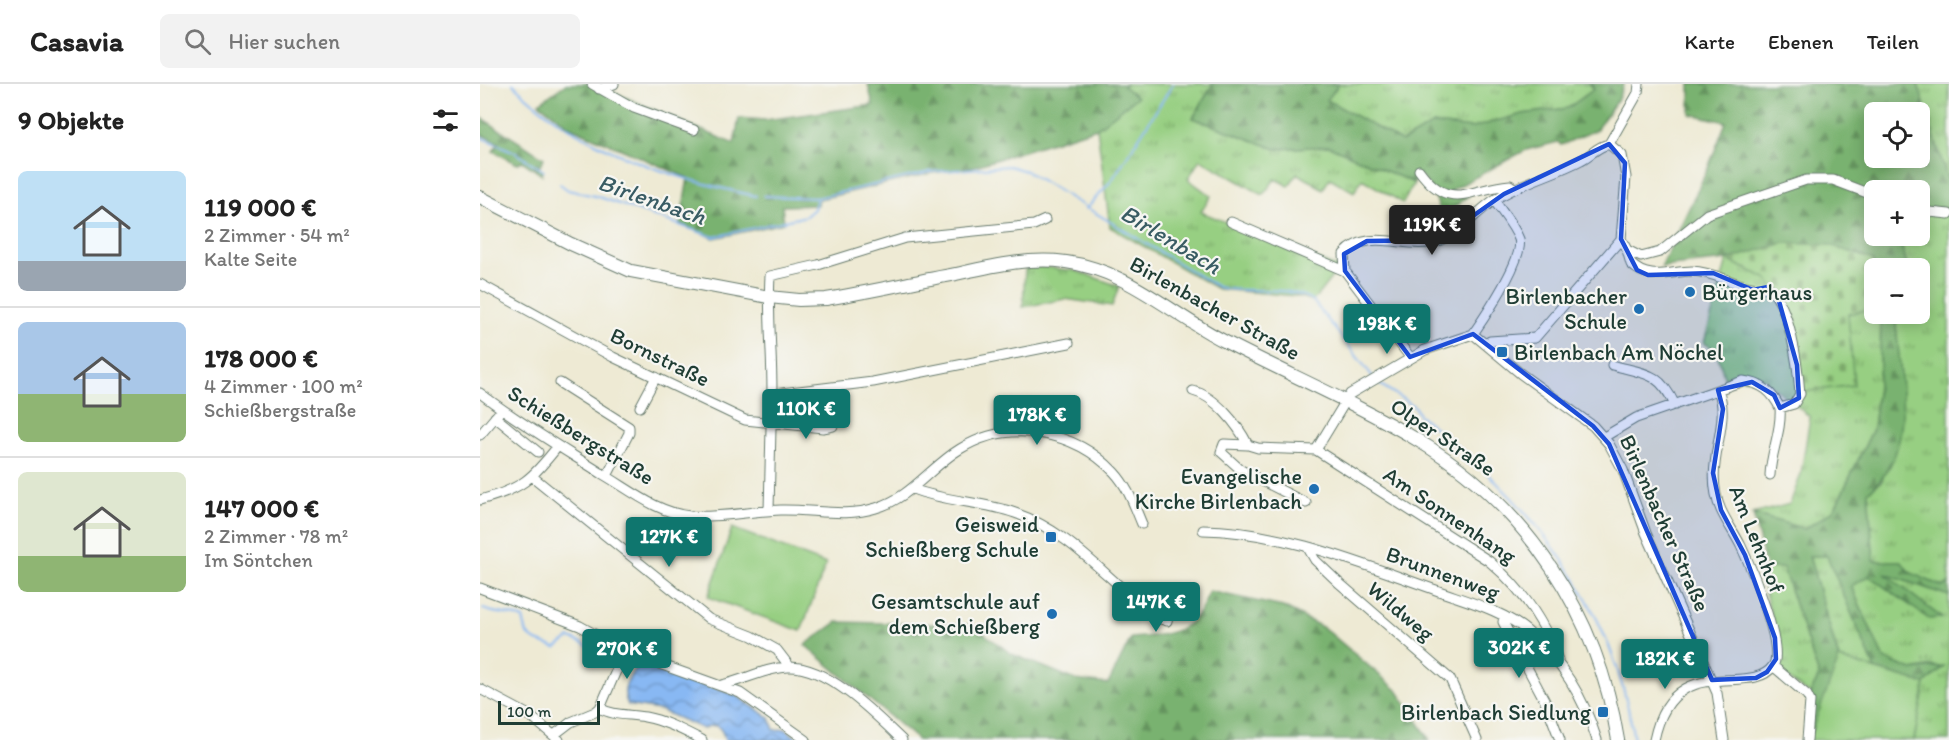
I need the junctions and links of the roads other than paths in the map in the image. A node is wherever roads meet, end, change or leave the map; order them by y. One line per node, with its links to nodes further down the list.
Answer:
1 (614, 84): 3 (street)
2 (1640, 84): 5 (street)
3 (595, 86): 4 (street)
4 (694, 130)
5 (1609, 144): 7 (street); 15 (street)
6 (1419, 170): 7 (street)
7 (1514, 188): 10 (street)
8 (1864, 192): 16 (street)
9 (480, 197): 19 (main road, Birlenbacher Straße)
10 (1494, 200): 17 (street); 20 (street)
11 (1930, 212): 12 (street)
12 (1949, 214)
13 (1045, 220): 19 (street)
14 (1232, 222): 17 (street)
15 (1621, 239): 16 (street); 22 (street)
16 (1627, 250): 34 (street)
17 (1345, 271): 23 (street)
18 (480, 284): 25 (street, Bornstraße)
19 (769, 297): 30 (street); 31 (main road, Birlenbacher Straße)
20 (1473, 334): 22 (street, Birlenbacher Straße); 23 (street)
21 (1069, 343): 30 (street)
22 (1485, 344): 39 (street, Birlenbacher Straße)
23 (1410, 357): 31 (street)
24 (1612, 364): 32 (street)
25 (656, 377): 33 (street); 36 (street, Bornstraße)
26 (560, 383): 45 (street)
27 (1718, 390): 32 (street); 34 (street); 59 (street, Am Lehnhof)
28 (1193, 391): 40 (street)
29 (480, 393): 35 (street, Schießbergstraße)
30 (774, 394): 36 (street)
31 (1345, 400): 42 (street); 72 (main road, Olper Straße)
32 (1675, 405): 39 (street)
33 (640, 407)
34 (1780, 408): 44 (street)
35 (499, 413): 38 (street); 41 (street, Schießbergstraße); 43 (street)
36 (771, 425): 37 (street, Bornstraße); 50 (street)
37 (833, 426)
38 (480, 435)
39 (1604, 437): 61 (street, Birlenbacher Straße)
40 (1248, 445): 42 (street); 49 (street)
41 (558, 446): 45 (street, Schießbergstraße); 46 (street)
42 (1316, 450): 58 (street, Am Sonnenhang)
43 (537, 452)
44 (1770, 475)
45 (607, 476): 50 (street, Schießbergstraße)
46 (533, 477): 48 (street); 60 (street)
47 (913, 489): 50 (street, Schießbergstraße); 51 (street, Schießbergstraße); 55 (street)
48 (480, 500)
49 (1306, 503)
50 (769, 510)
51 (1142, 524)
52 (1203, 530): 53 (street, Brunnenweg)
53 (1308, 548): 56 (street, Brunnenweg); 69 (street, Wildweg)
54 (480, 588): 57 (street)
55 (1137, 601)
56 (1504, 617): 58 (street, Brunnenweg); 70 (street)
57 (629, 653): 62 (street); 64 (street)
58 (1559, 663): 71 (street, Brunnenweg)
59 (1773, 666): 61 (street); 75 (street)
60 (790, 667): 62 (street); 68 (street)
61 (1712, 680): 73 (street); 74 (street, Birlenbacher Straße)
62 (722, 685): 67 (street)
63 (480, 689): 65 (street)
64 (600, 708): 65 (street); 66 (street)
65 (556, 737)
66 (702, 740)
67 (806, 740)
68 (903, 740)
69 (1477, 740)
70 (1560, 740)
71 (1597, 740)
72 (1618, 740)
73 (1654, 740)
74 (1724, 740)
75 (1807, 740)

